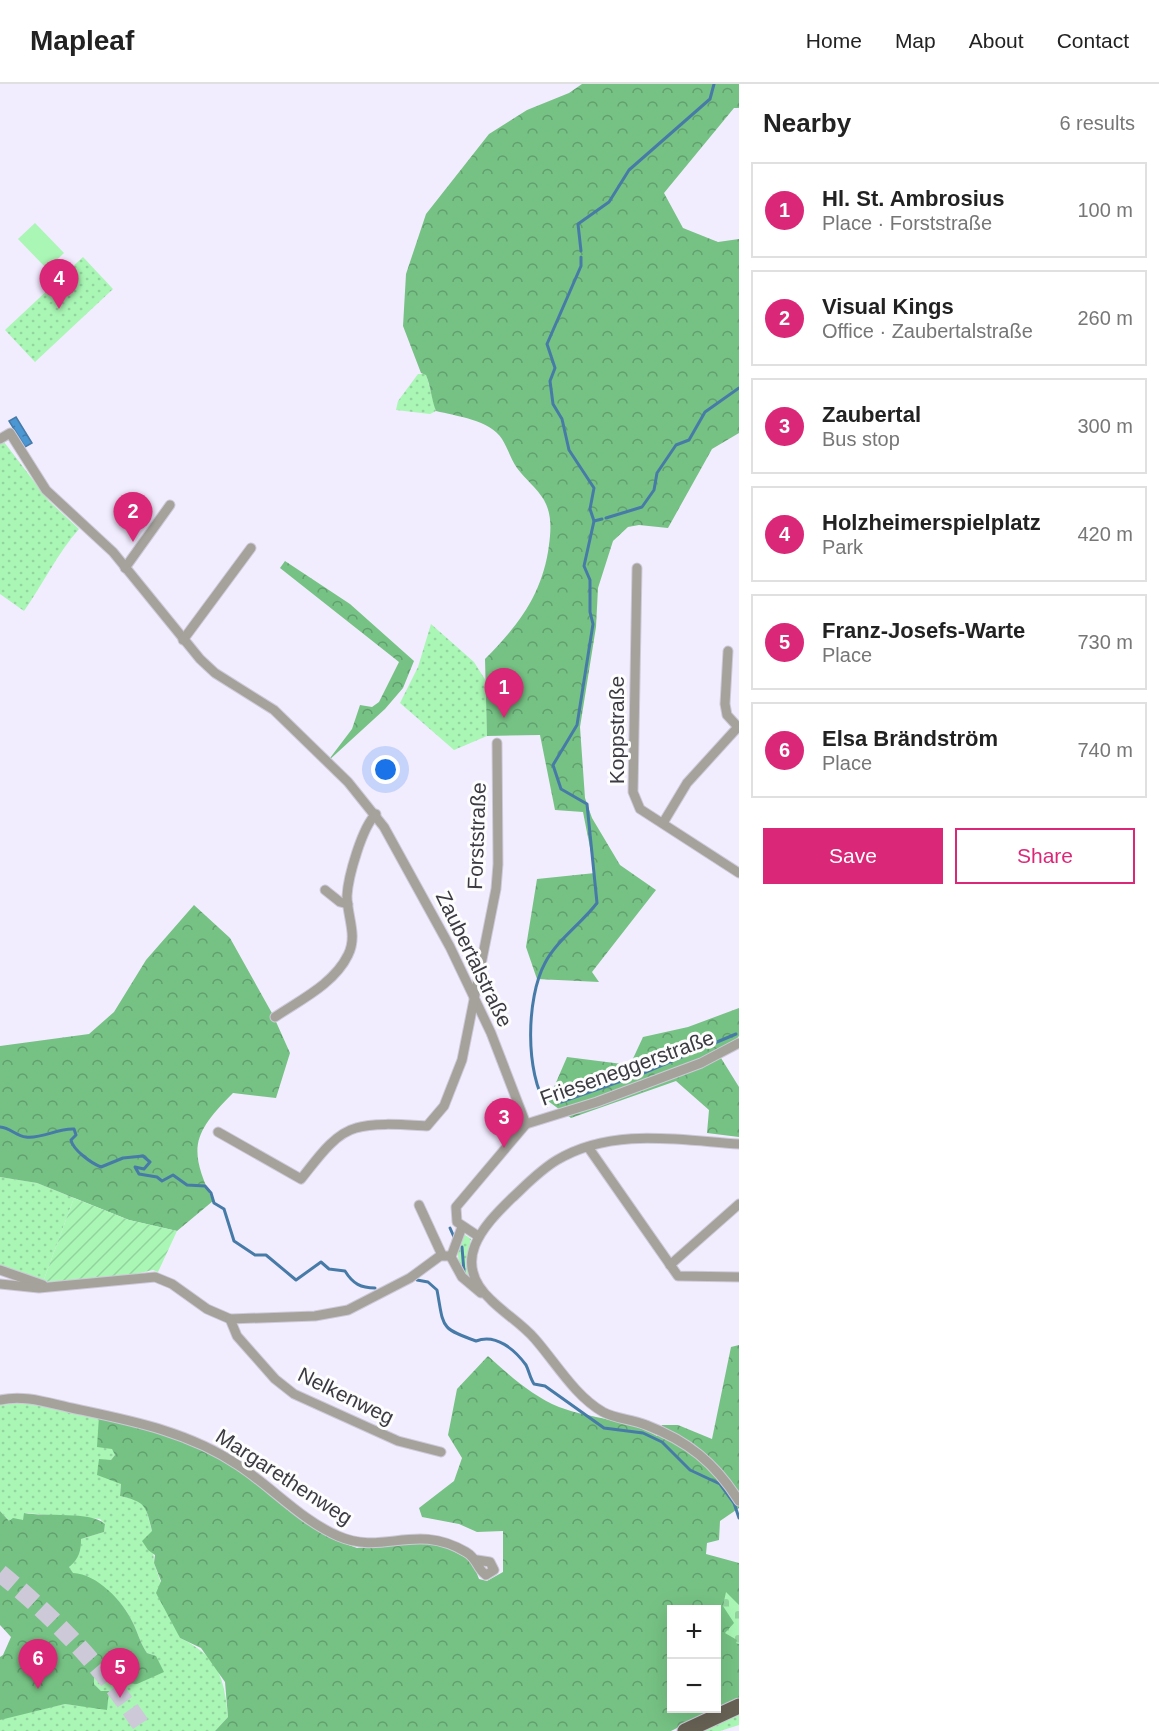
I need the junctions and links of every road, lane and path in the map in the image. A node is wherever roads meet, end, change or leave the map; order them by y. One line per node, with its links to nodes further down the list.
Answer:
1 (0, 439): 4 (street, Zaubertalstraße)
2 (170, 505): 4 (street)
3 (251, 548): 6 (street)
4 (124, 568): 6 (street, Zaubertalstraße)
5 (636, 568): 10 (street, Koppstraße)
6 (183, 640): 9 (street, Zaubertalstraße)
7 (728, 651): 10 (street)
8 (497, 743): 14 (street, Forststraße)
9 (376, 814): 13 (street); 14 (street, Zaubertalstraße)
10 (663, 823): 11 (street, Koppstraße)
11 (739, 873)
12 (325, 890): 13 (street)
13 (348, 904): 15 (street)
14 (475, 1000): 17 (street, Zaubertalstraße); 18 (street, Forststraße)
15 (275, 1017)
16 (739, 1043): 17 (street, Frieseneggerstraße)
17 (526, 1124): 23 (street)
18 (218, 1132)
19 (739, 1144): 20 (street)
20 (588, 1147): 24 (street); 26 (street)
21 (739, 1204): 26 (street)
22 (419, 1205): 25 (street)
23 (462, 1227): 24 (street); 25 (street)
24 (478, 1236): 31 (street)
25 (446, 1256): 31 (street); 32 (street)
26 (670, 1265): 28 (street)
27 (0, 1270): 30 (street)
28 (739, 1276)
29 (0, 1284): 30 (street)
30 (45, 1286): 32 (street)
31 (484, 1293): 35 (street)
32 (230, 1319): 34 (street, Nelkenweg)
33 (0, 1400): 36 (street, Margarethenweg)
34 (441, 1452)
35 (739, 1501)
36 (477, 1560)
37 (739, 1706): 38 (main road)
38 (685, 1731)

